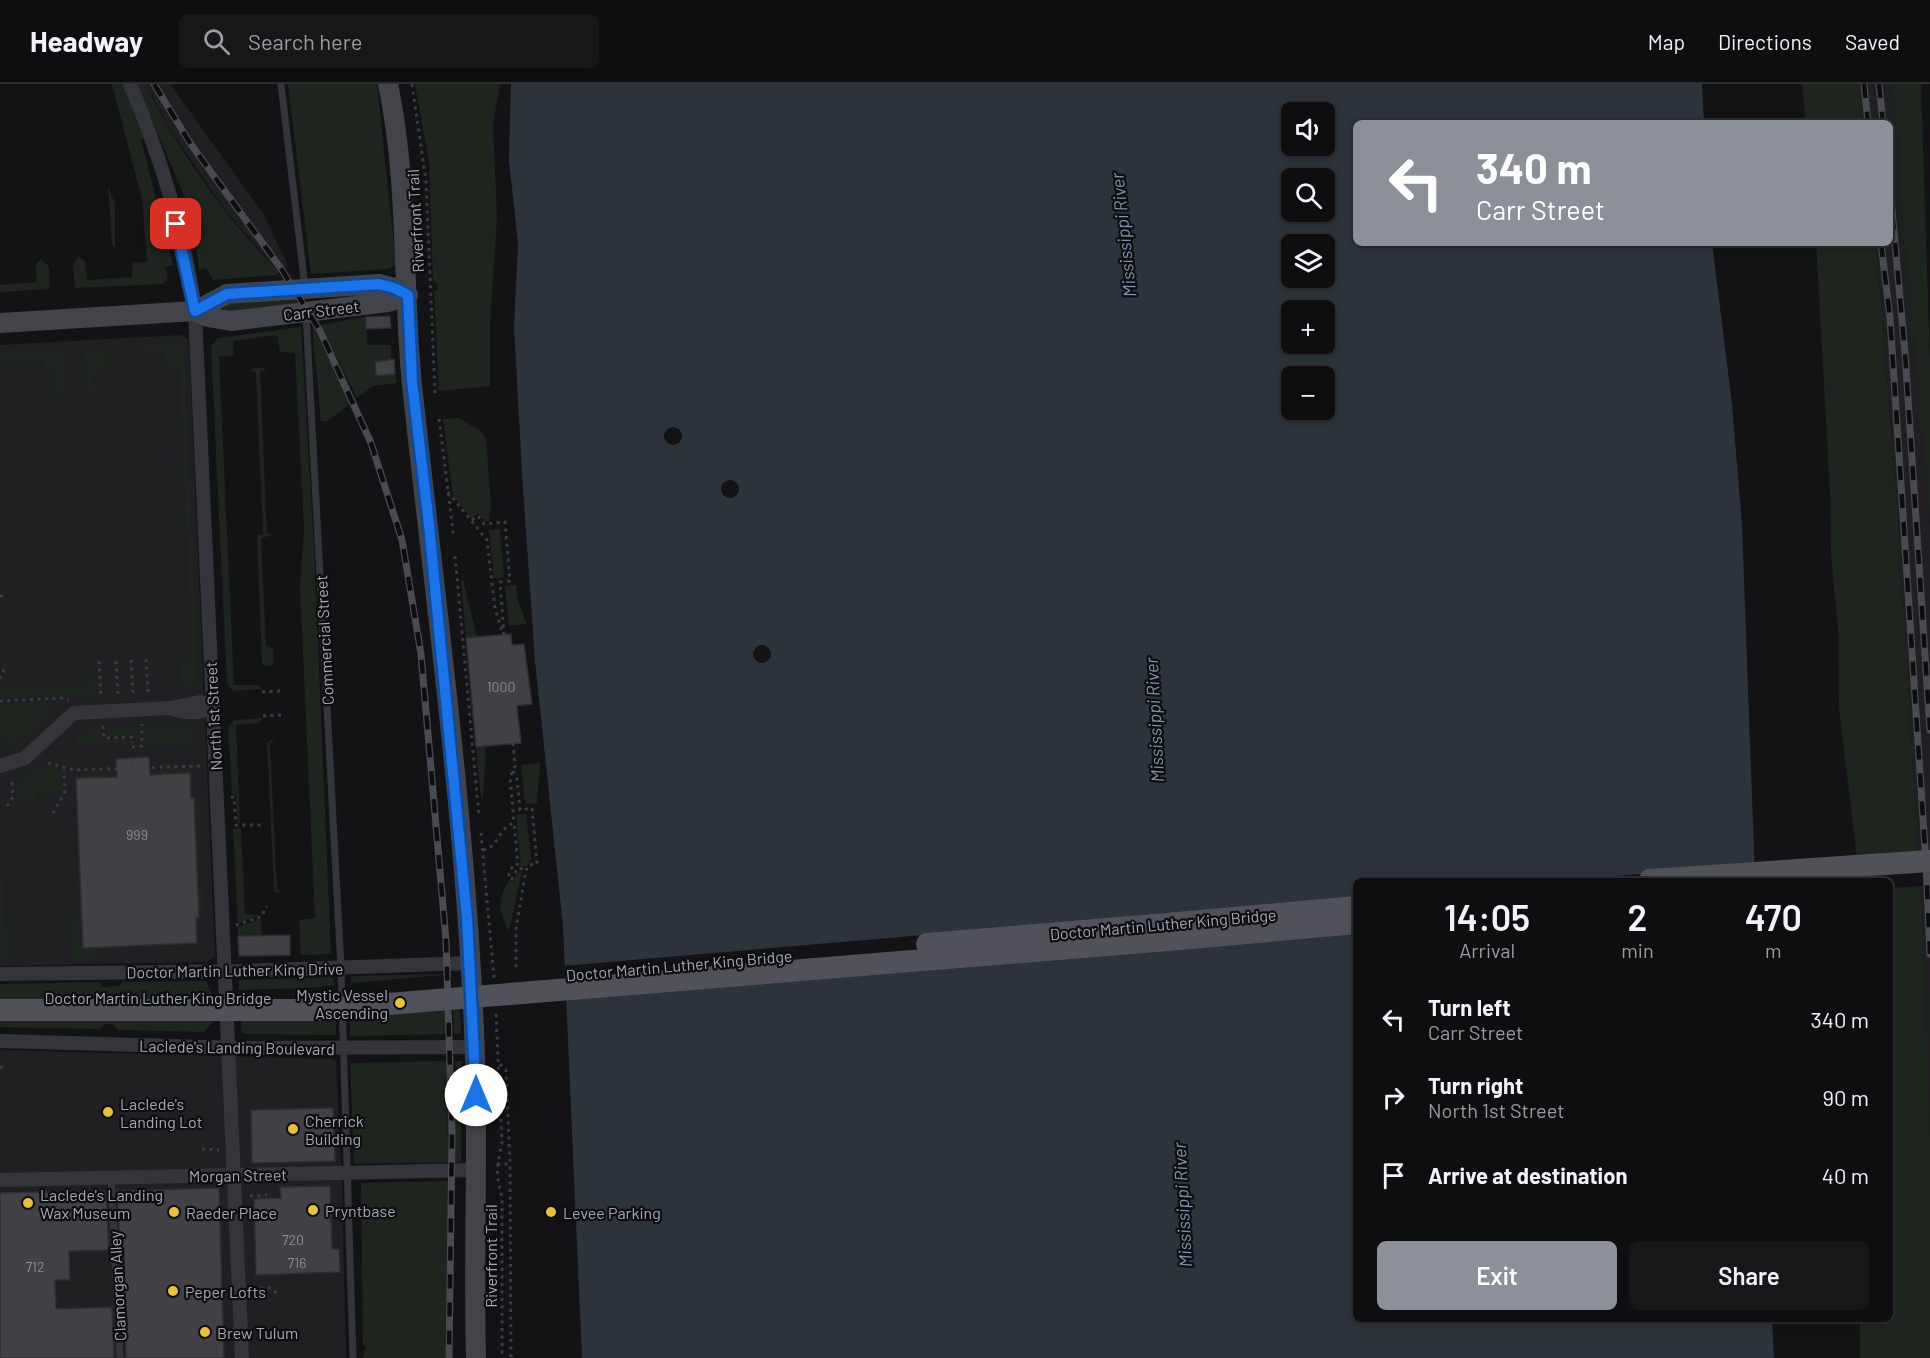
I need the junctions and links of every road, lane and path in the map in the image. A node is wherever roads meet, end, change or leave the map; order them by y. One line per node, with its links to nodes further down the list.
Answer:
1 (130, 84): 7 (street, North 1st Street)
2 (281, 84): 5 (lane)
3 (388, 84): 6 (street)
4 (412, 84): 10 (path, Riverfront Trail)
5 (305, 288): 6 (street, Carr Street); 7 (street, Carr Street)
6 (408, 295): 8 (street, Carr Street); 61 (street)
7 (195, 311): 8 (street, Carr Street); 9 (street, Carr Street); 30 (street, North 1st Street)
8 (306, 312): 62 (lane, Commercial Street)
9 (0, 323)
10 (435, 393)
11 (439, 419): 12 (path)
12 (448, 492): 13 (path); 14 (path)
13 (471, 520): 13 (path)
14 (454, 538)
15 (455, 556): 47 (path)
16 (146, 659): 25 (path)
17 (116, 660): 26 (path)
18 (131, 660): 24 (path)
19 (99, 661): 27 (path)
20 (6, 665): 21 (path)
21 (0, 679)
22 (280, 691): 23 (path)
23 (262, 692)
24 (133, 694)
25 (148, 694)
26 (118, 695)
27 (101, 696)
28 (69, 699): 29 (path)
29 (0, 701)
30 (213, 706): 37 (street); 64 (street, North 1st Street)
31 (281, 715): 32 (path)
32 (263, 716)
33 (142, 724): 34 (path)
34 (103, 726)
35 (513, 743): 41 (path)
36 (48, 763): 40 (path)
37 (0, 766)
38 (133, 766): 39 (path); 40 (path); 42 (path)
39 (201, 766)
40 (64, 769): 46 (path)
41 (513, 771): 48 (path); 53 (path)
42 (134, 776)
43 (12, 780): 45 (path)
44 (229, 797): 49 (path)
45 (7, 806)
46 (53, 813)
47 (479, 816)
48 (514, 823): 51 (path); 53 (path)
49 (263, 825)
50 (481, 833): 51 (path)
51 (483, 850): 66 (path)
52 (1930, 861): 55 (main road, bridge)
53 (527, 868): 63 (path)
54 (1930, 876): 56 (main road)
55 (1679, 878)
56 (1893, 878)
57 (267, 906): 60 (path)
58 (1353, 907): 67 (main road, Doctor Martin Luther King Bridge, bridge)
59 (1353, 923): 69 (main road, Doctor Martin Luther King Bridge, bridge)
60 (234, 926)
61 (471, 963): 62 (street, Doctor Martin Luther King Drive); 72 (street)
62 (341, 968): 64 (street, Doctor Martin Luther King Drive); 73 (lane, Commercial Street)
63 (516, 969)
64 (225, 971): 65 (street, Doctor Martin Luther King Drive); 71 (street, North 1st Street)
65 (0, 975)
66 (494, 986)
67 (0, 997)
68 (495, 1005): 74 (path, Riverfront Trail)
69 (0, 1010)
70 (0, 1041): 71 (street, Laclede's Landing Boulevard)
71 (228, 1047): 73 (street, Laclede's Landing Boulevard); 81 (street, North 1st Street)
72 (475, 1047): 73 (street, Laclede's Landing Boulevard); 79 (street)
73 (343, 1049): 80 (lane, Commercial Street)
74 (500, 1064): 77 (path, Riverfront Trail); 78 (path)
75 (202, 1149): 76 (path)
76 (220, 1150)
77 (497, 1164): 78 (path); 92 (path, Riverfront Trail)
78 (511, 1164): 93 (path)
79 (475, 1170): 80 (street, Morgan Street); 91 (street)
80 (347, 1173): 81 (street, Morgan Street); 90 (lane, Commercial Street)
81 (234, 1175): 82 (street, Morgan Street); 89 (street, North 1st Street)
82 (111, 1178): 83 (street, Morgan Street); 88 (lane, Clamorgan Alley)
83 (0, 1180)
84 (267, 1195): 85 (path)
85 (250, 1196)
86 (256, 1288): 87 (path)
87 (280, 1298)
88 (120, 1358)
89 (242, 1358)
90 (353, 1358)
91 (476, 1358)
92 (502, 1358)
93 (511, 1358)

